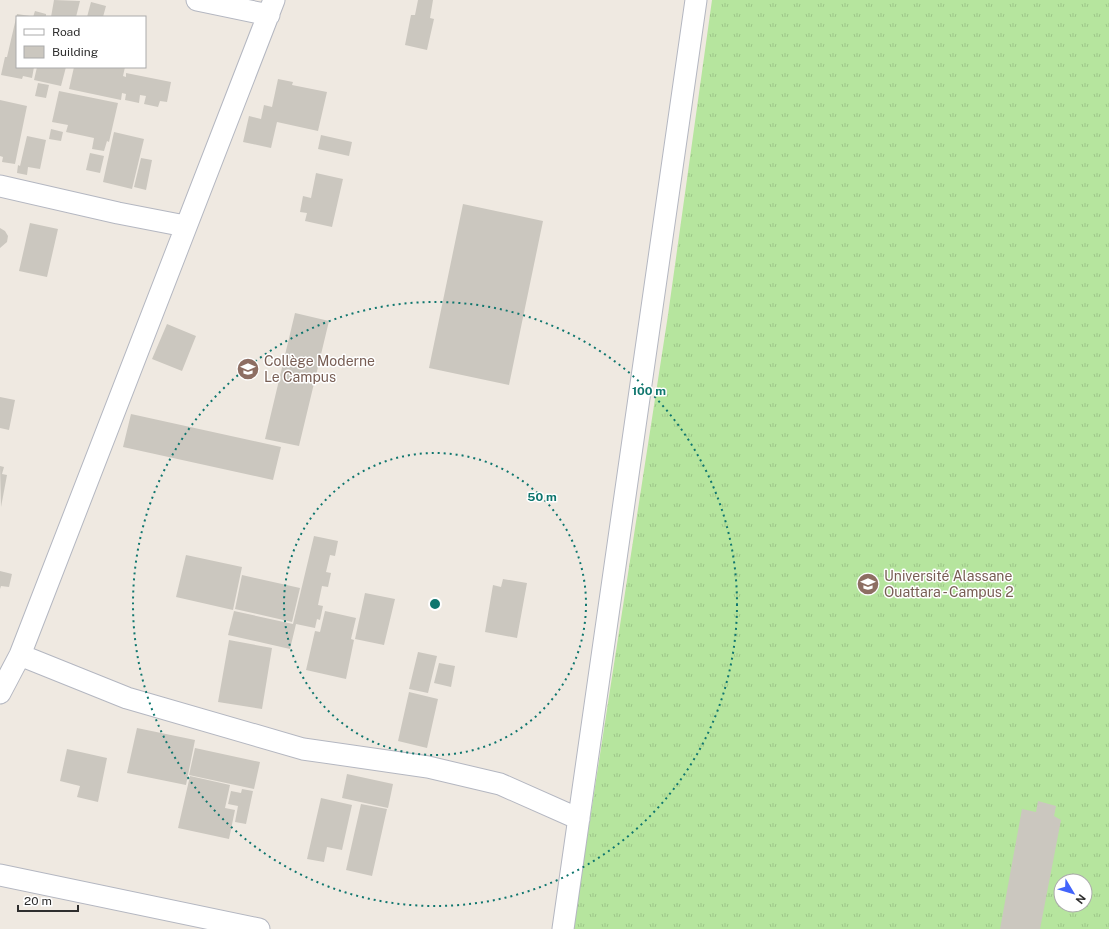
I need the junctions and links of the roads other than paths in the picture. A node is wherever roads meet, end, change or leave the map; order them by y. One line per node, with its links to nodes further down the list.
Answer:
1 (197, 0): 3 (street)
2 (696, 0): 8 (street)
3 (271, 7): 5 (street)
4 (0, 186): 5 (street)
5 (185, 226): 6 (street)
6 (20, 655): 7 (street); 8 (street)
7 (0, 693)
8 (579, 819): 11 (street)
9 (0, 875): 10 (street)
10 (259, 929)
11 (563, 929)

